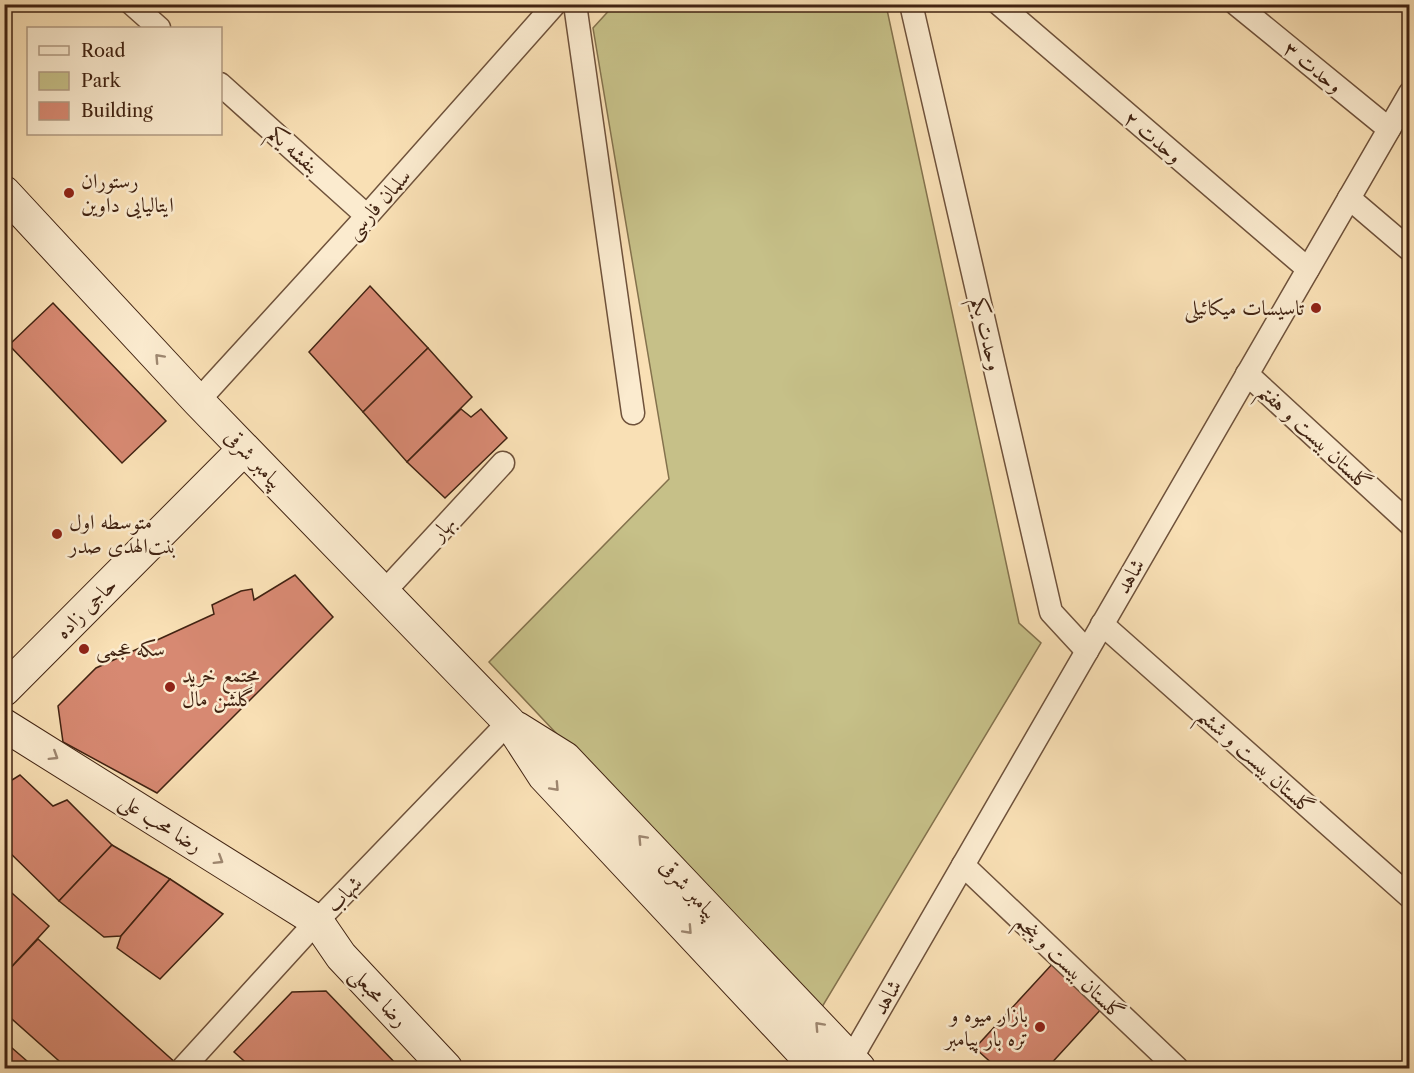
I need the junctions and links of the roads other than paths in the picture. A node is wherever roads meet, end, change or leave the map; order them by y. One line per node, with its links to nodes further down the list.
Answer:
1 (132, 4): 7 (street)
2 (555, 4): 13 (street, سلمان فارسی)
3 (575, 4): 18 (street)
4 (911, 4): 24 (street, وحدت یکم)
5 (999, 4): 15 (street, وحدت ۲)
6 (1236, 4): 10 (street, وحدت ۳)
7 (158, 27)
8 (222, 86): 13 (street, بنفشه یکم)
9 (1410, 93): 10 (street, شاهد)
10 (1389, 129): 12 (street, شاهد)
11 (4, 192): 17 (street, پیامبر شرقی, one-way to 11)
12 (1349, 198): 14 (street); 15 (street, شاهد)
13 (367, 216): 17 (street, سلمان فارسی)
14 (1410, 250)
15 (1308, 269): 16 (street, شاهد)
16 (1247, 375): 21 (street, گلستان بیست و هفتم); 23 (street, شاهد)
17 (198, 401): 19 (street, پیامبر شرقی)
18 (633, 413)
19 (244, 448): 22 (street, پیامبر شرقی); 25 (street, حاجی زاده)
20 (503, 463): 22 (street, بهار)
21 (1410, 524)
22 (383, 592): 26 (street, پیامبر شرقی)
23 (1102, 624): 24 (street, شاهد); 29 (street, گلستان بیست و ششم)
24 (1087, 651): 28 (street, شاهد)
25 (4, 690)
26 (509, 722): 30 (street, شهاب); 31 (street, پیامبر شرقی, one-way to 26); 34 (street, پیامبر شرقی, one-way to 34)
27 (4, 725): 30 (street, رضا محب علی, one-way to 30)
28 (963, 865): 31 (street, شاهد); 35 (street, گلستان بیست و پنجم)
29 (1410, 897)
30 (317, 921): 32 (street, شهاب); 33 (street, رضا محبعلی)
31 (851, 1066)
32 (183, 1068)
33 (446, 1068)
34 (817, 1068)
35 (1177, 1068)

